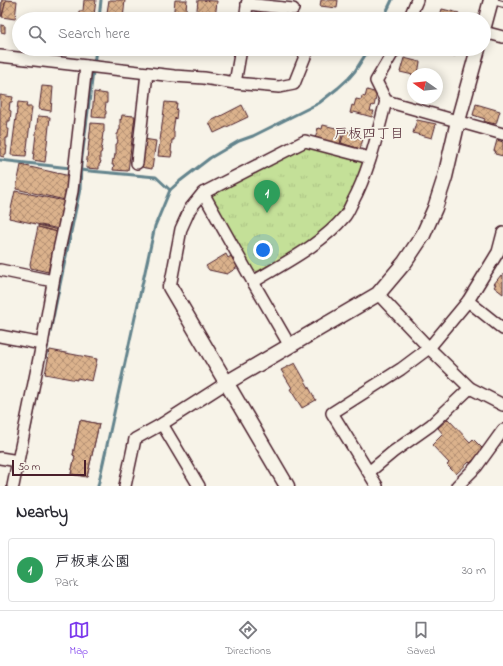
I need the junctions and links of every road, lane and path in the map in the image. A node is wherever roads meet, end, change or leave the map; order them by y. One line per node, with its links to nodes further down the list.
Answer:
1 (417, 0): 6 (street)
2 (248, 2): 4 (street); 5 (street)
3 (495, 2): 7 (street)
4 (293, 9)
5 (246, 12)
6 (411, 12)
7 (490, 12)
8 (491, 34): 9 (street)
9 (503, 37)
10 (0, 56): 15 (street)
11 (240, 56): 17 (street)
12 (305, 56): 17 (street)
13 (391, 56): 18 (street)
14 (476, 56): 19 (street)
15 (91, 66): 16 (street); 27 (street)
16 (147, 73): 17 (street); 22 (street)
17 (234, 82)
18 (386, 101): 19 (street); 21 (street)
19 (458, 121): 20 (street); 30 (street)
20 (503, 134)
21 (370, 158): 23 (street); 28 (street)
22 (137, 163)
23 (203, 193): 28 (street); 29 (street)
24 (503, 233): 25 (street)
25 (500, 254): 31 (street)
26 (0, 270): 27 (street)
27 (53, 281): 34 (street)
28 (253, 282): 35 (street)
29 (170, 287): 37 (street)
30 (378, 294): 35 (street); 36 (street)
31 (468, 300): 32 (street); 36 (street)
32 (503, 329)
33 (0, 336): 34 (street)
34 (42, 344): 43 (street)
35 (290, 346): 37 (street)
36 (429, 348): 38 (street); 44 (street)
37 (226, 383): 40 (street); 48 (street)
38 (470, 388): 39 (street); 44 (street)
39 (503, 405)
40 (162, 424): 46 (street); 47 (street)
41 (503, 430): 50 (street)
42 (0, 458): 43 (street)
43 (18, 461): 45 (street)
44 (369, 472): 49 (street)
45 (13, 486)
46 (125, 486)
47 (199, 486)
48 (287, 486)
49 (377, 486)
50 (457, 486)

